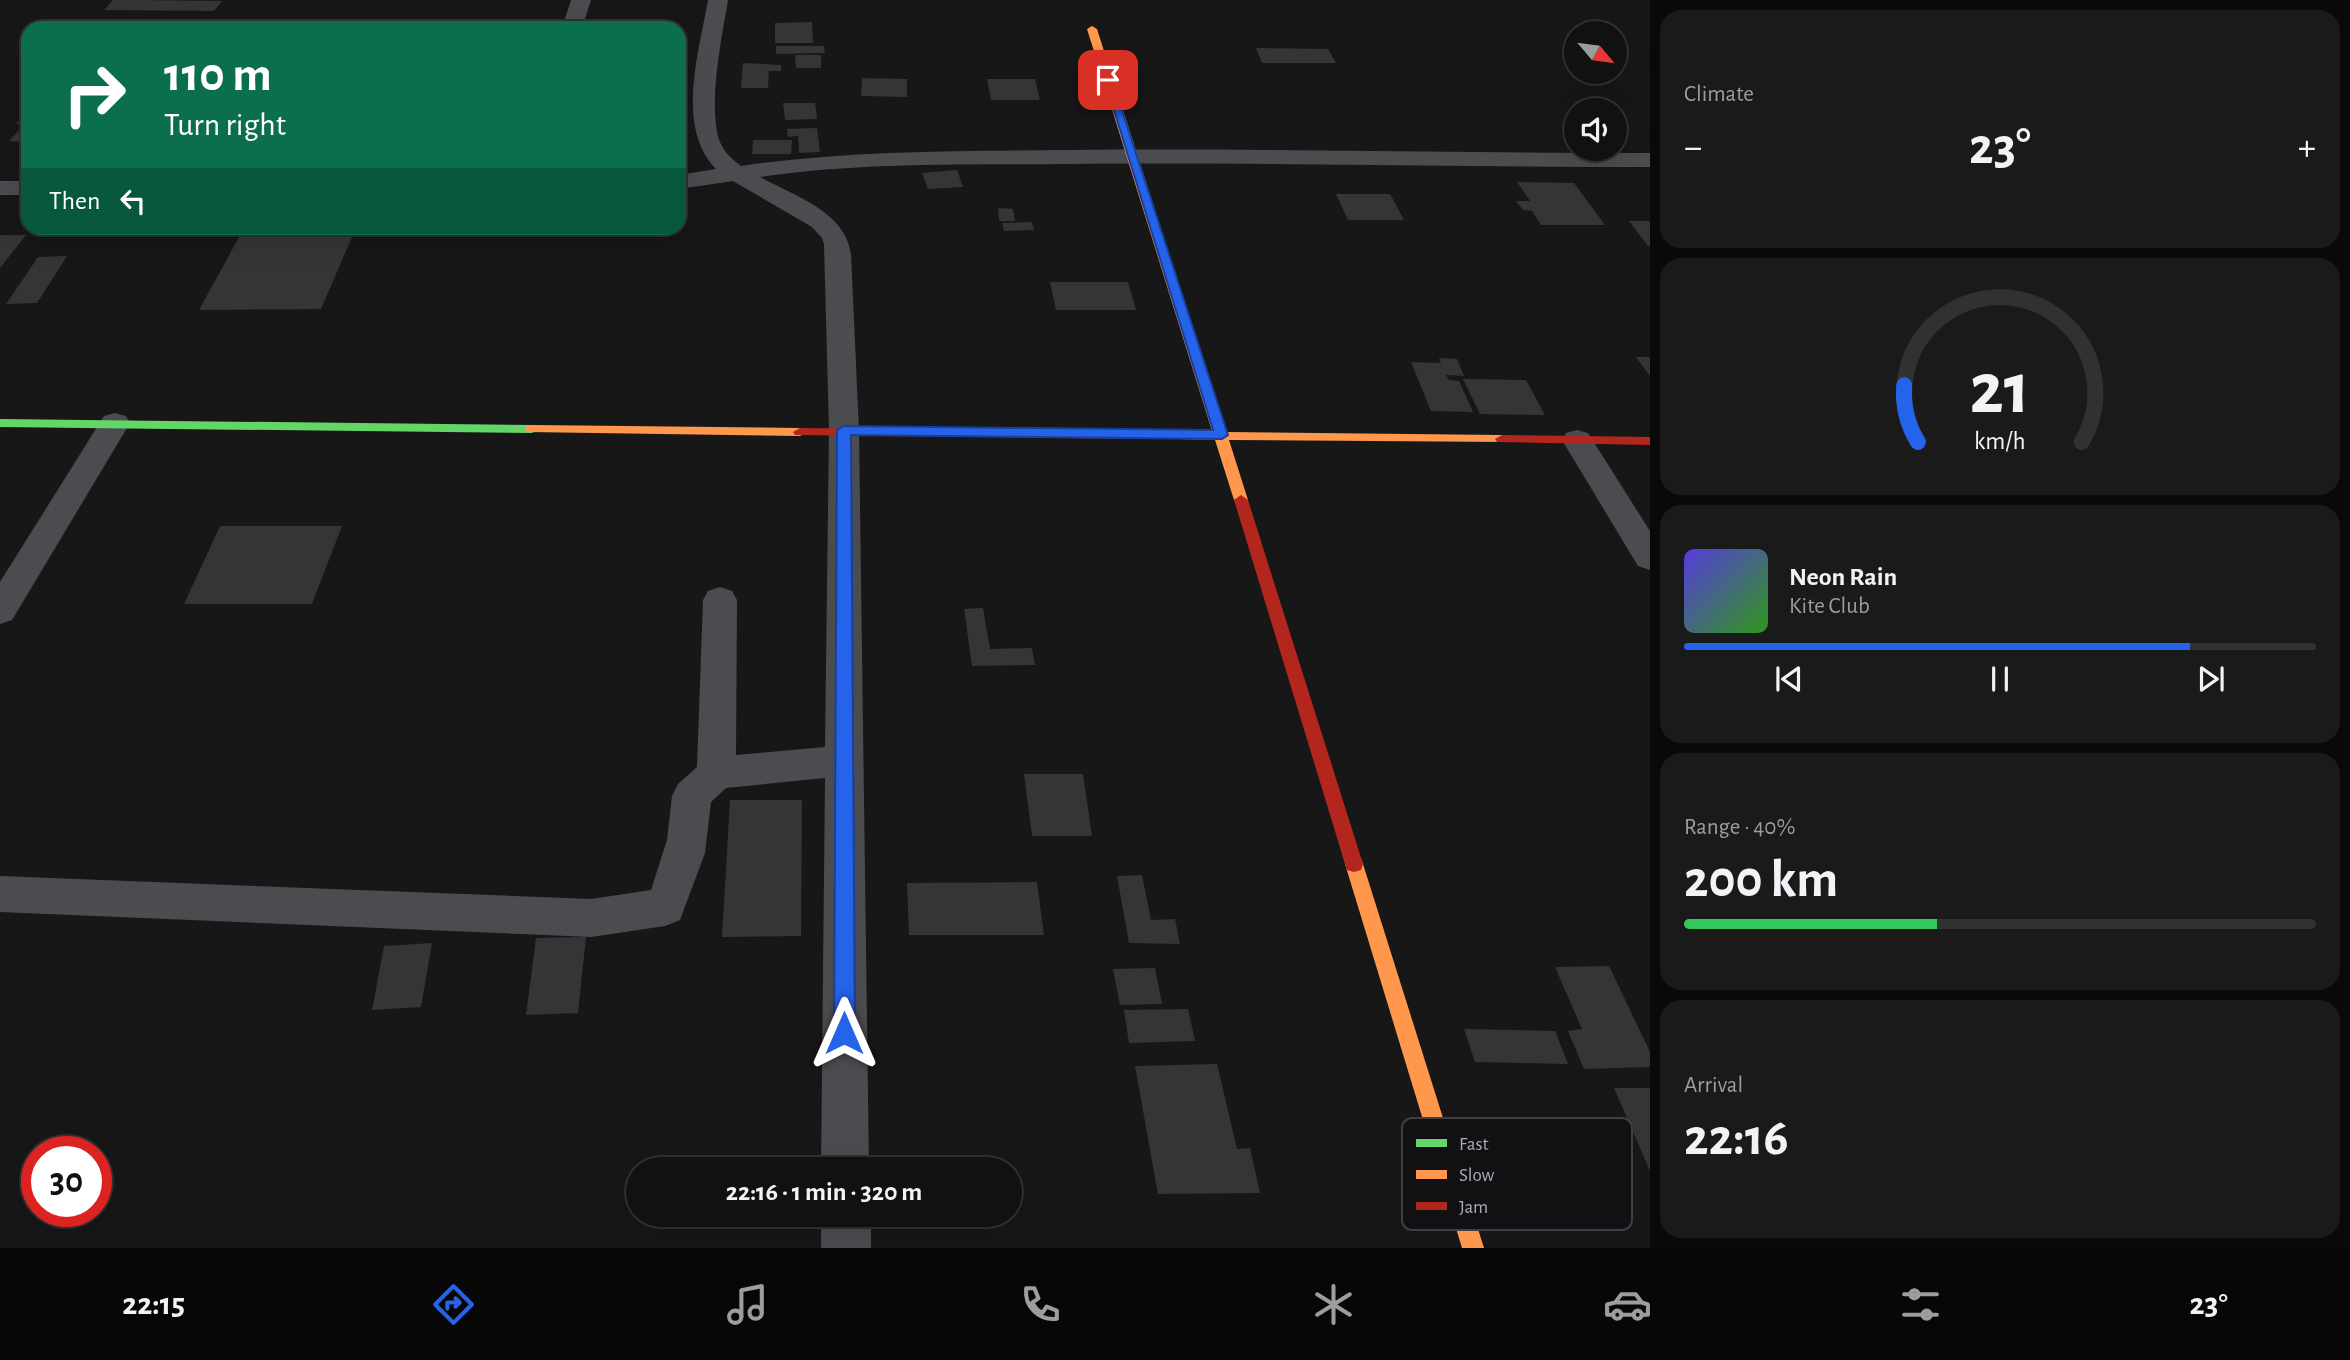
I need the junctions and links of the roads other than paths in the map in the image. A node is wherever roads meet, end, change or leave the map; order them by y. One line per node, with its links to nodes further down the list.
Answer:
1 (581, 0): 3 (street)
2 (718, 0): 7 (street)
3 (574, 21)
4 (1092, 29): 5 (street)
5 (1130, 156): 6 (street); 7 (street); 14 (street)
6 (1650, 160)
7 (737, 173): 8 (street); 13 (street)
8 (686, 181)
9 (0, 188): 10 (street)
10 (21, 188)
11 (0, 423): 12 (street)
12 (115, 423): 13 (street); 19 (street)
13 (844, 430): 14 (street); 20 (street)
14 (1222, 435): 15 (street); 23 (street)
15 (1577, 440): 16 (street); 17 (street)
16 (1650, 441)
17 (1650, 558)
18 (720, 600): 21 (street)
19 (0, 611)
20 (842, 761): 21 (street); 24 (street)
21 (716, 773): 22 (street)
22 (0, 894)
23 (1433, 1118)
24 (845, 1157)
25 (846, 1227): 27 (street)
26 (1467, 1230): 28 (street)
27 (846, 1248)
28 (1473, 1248)

